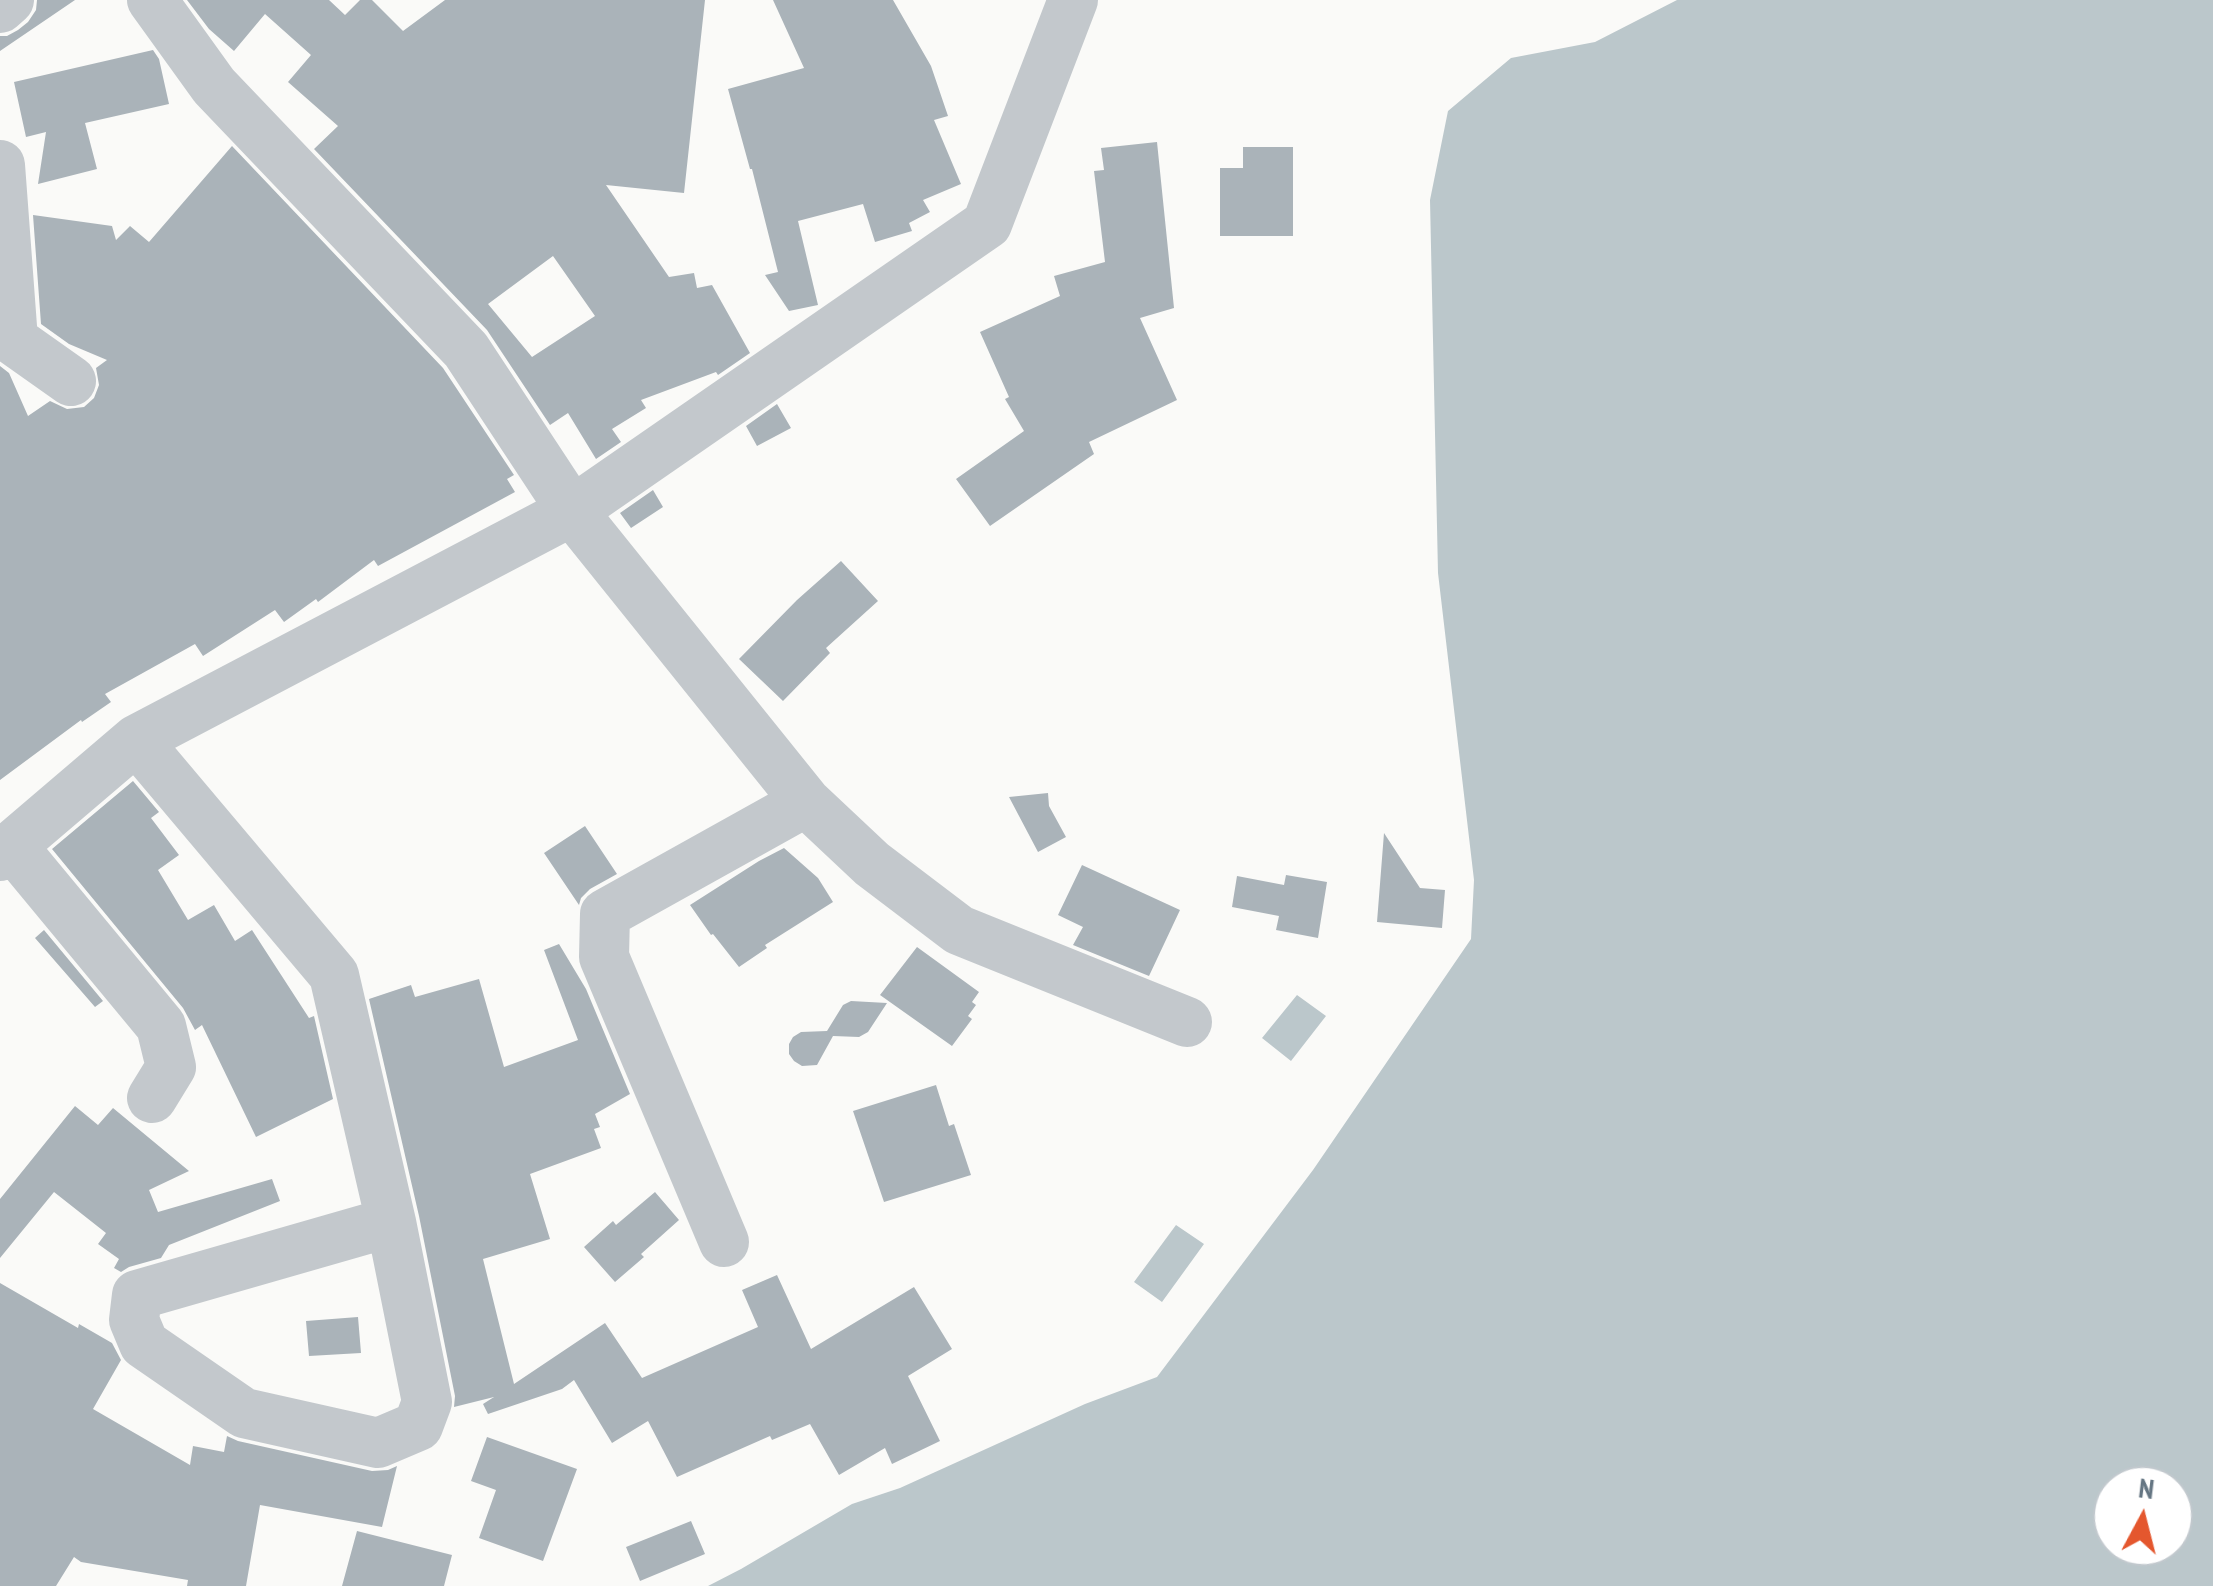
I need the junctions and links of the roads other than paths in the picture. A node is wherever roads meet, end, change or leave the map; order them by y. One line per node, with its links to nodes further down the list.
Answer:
1 (9, 0): 4 (street)
2 (152, 0): 7 (street)
3 (1073, 0): 7 (street)
4 (0, 8)
5 (0, 165): 6 (street)
6 (71, 381)
7 (572, 511): 8 (street); 9 (street)
8 (136, 740): 10 (street); 13 (street)
9 (806, 802): 11 (street); 14 (street)
10 (6, 851): 12 (street)
11 (1186, 1022)
12 (152, 1098)
13 (391, 1222): 13 (street)
14 (724, 1242)

